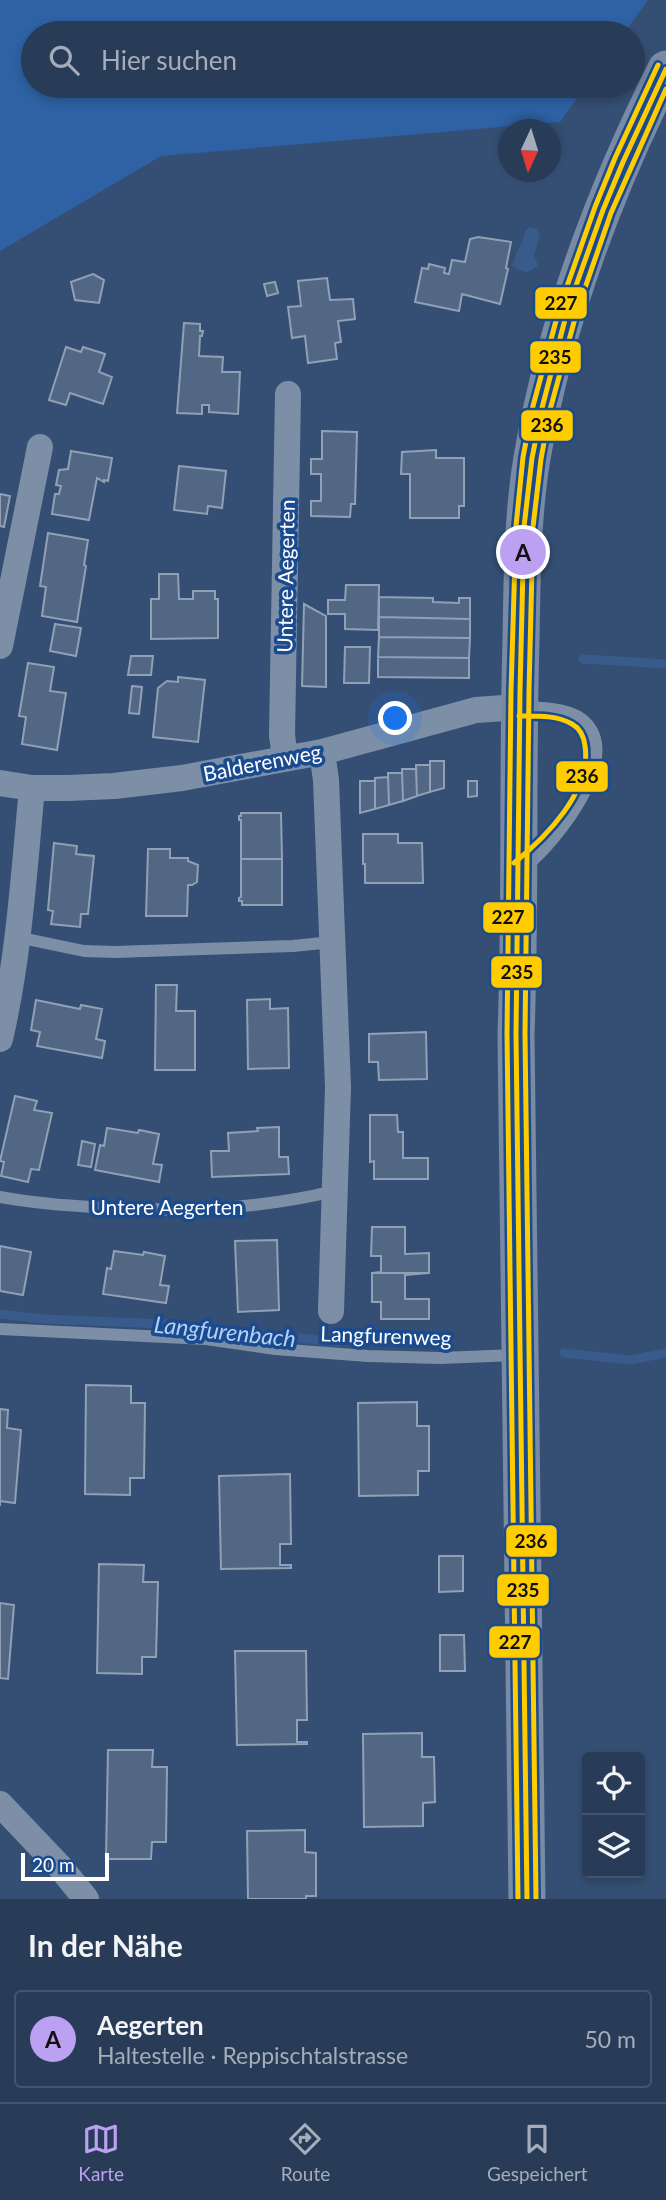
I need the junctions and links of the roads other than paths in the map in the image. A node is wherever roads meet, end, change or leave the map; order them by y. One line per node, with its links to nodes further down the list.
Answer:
1 (666, 69): 5 (main road)
2 (288, 394): 7 (street, Untere Aegerten)
3 (40, 447): 4 (street)
4 (0, 646)
5 (519, 707): 6 (street, Balderenweg); 10 (main road); 10 (lane)
6 (322, 752): 7 (street, Balderenweg); 12 (street)
7 (285, 758): 9 (street, Balderenweg)
8 (0, 783): 9 (street, Balderenweg)
9 (32, 788): 11 (street)
10 (520, 870): 18 (main road)
11 (17, 937): 12 (lane); 13 (street)
12 (332, 942): 14 (street)
13 (0, 1039)
14 (334, 1191): 15 (lane, Untere Aegerten); 16 (street)
15 (0, 1197)
16 (331, 1311)
17 (0, 1329): 18 (lane, Langfurenweg)
18 (519, 1355): 21 (main road)
19 (0, 1804): 20 (street)
20 (86, 1899)
21 (527, 1899)

